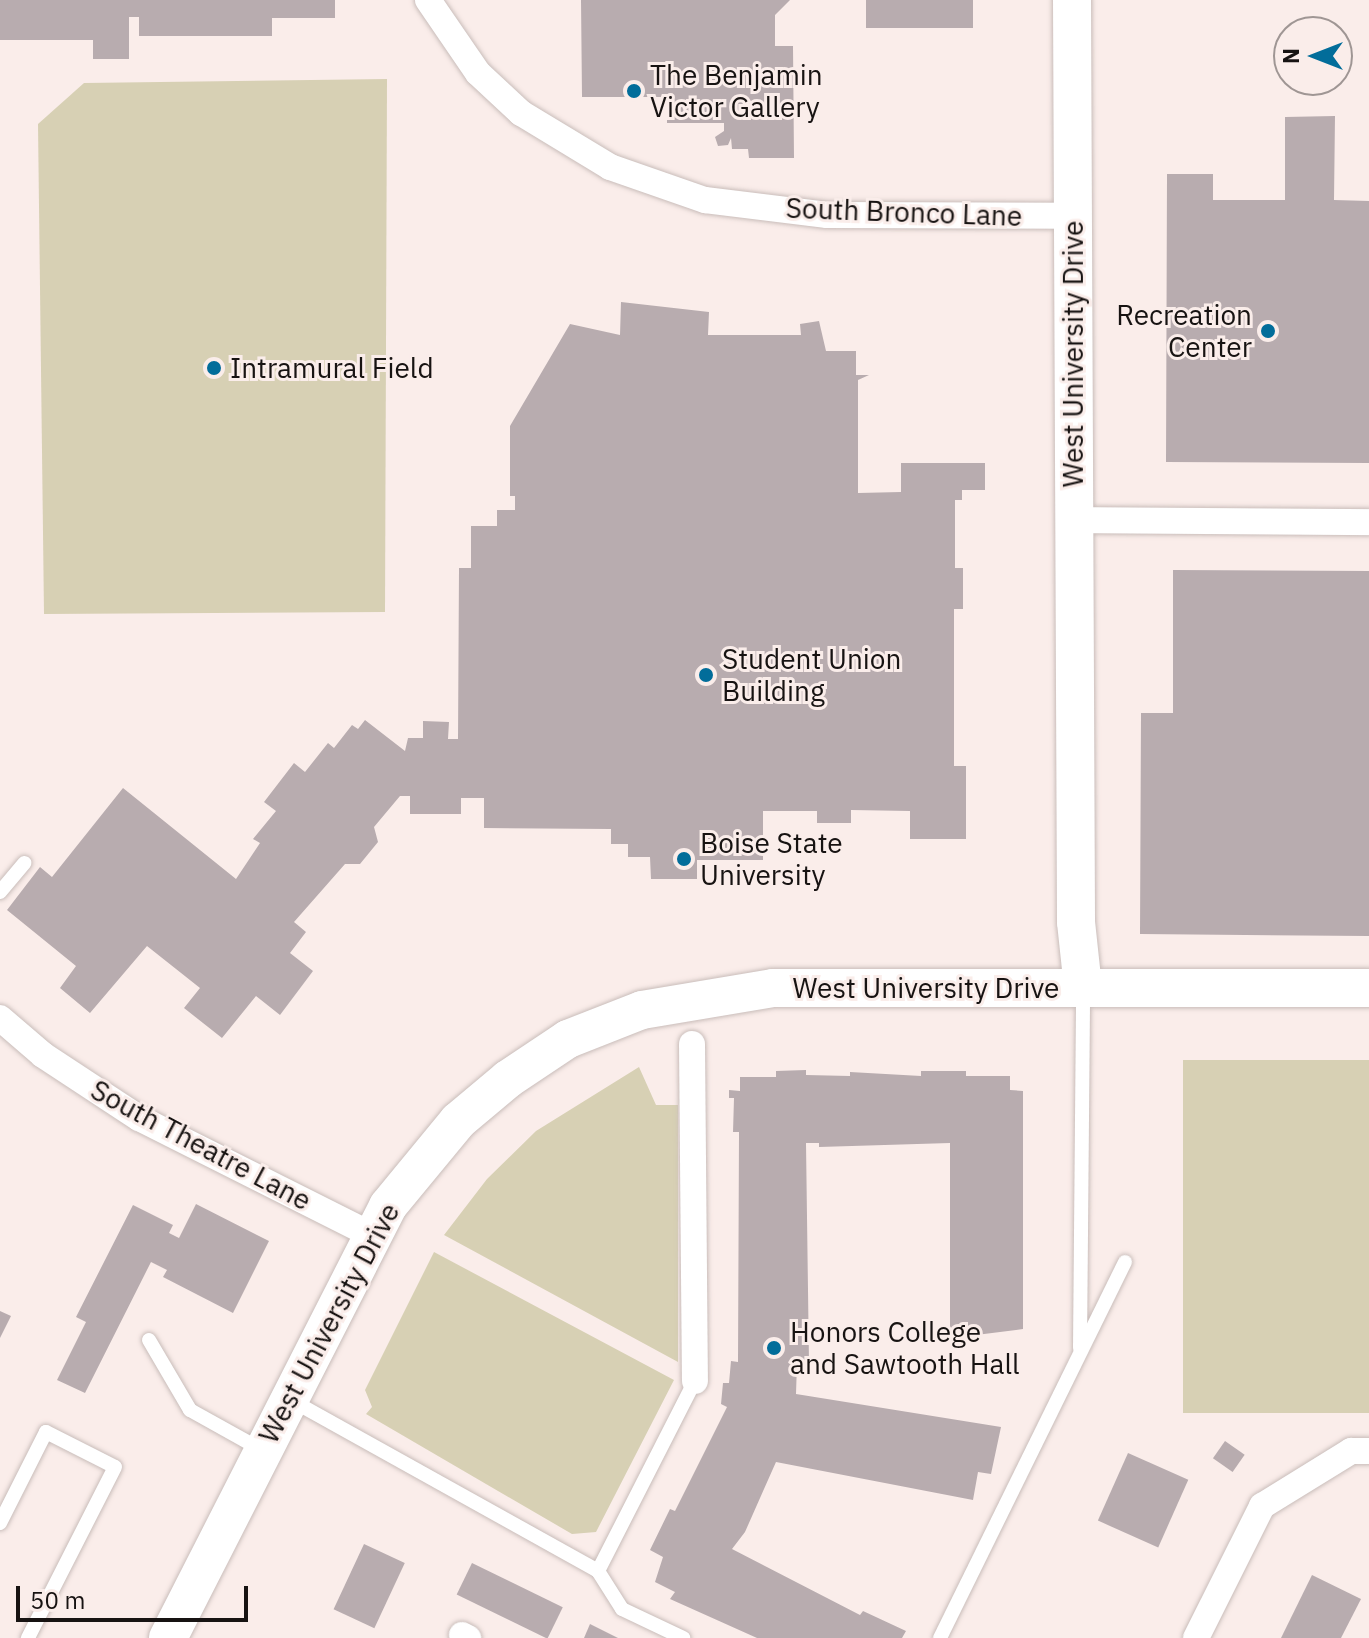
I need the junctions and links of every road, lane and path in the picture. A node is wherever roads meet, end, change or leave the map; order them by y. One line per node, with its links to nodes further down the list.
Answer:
1 (428, 0): 3 (street, South Bronco Lane)
2 (1072, 0): 3 (street, West University Drive)
3 (1072, 216): 4 (street, West University Drive)
4 (1074, 520): 5 (street); 8 (street, West University Drive)
5 (1369, 522)
6 (24, 863): 7 (lane)
7 (0, 892)
8 (1083, 988): 9 (street); 12 (street, West University Drive); 15 (lane)
9 (1369, 988)
10 (0, 1018): 12 (street, South Theatre Lane)
11 (692, 1044): 16 (street)
12 (370, 1234): 17 (street, West University Drive)
13 (1125, 1262): 15 (lane)
14 (149, 1340): 18 (lane)
15 (1080, 1353): 25 (lane)
16 (695, 1381): 21 (lane)
17 (288, 1398): 18 (street, West University Drive); 21 (lane)
18 (262, 1450): 23 (street, West University Drive)
19 (1360, 1451): 26 (street)
20 (0, 1523): 22 (lane)
21 (598, 1571): 24 (lane)
22 (28, 1638)
23 (168, 1638)
24 (683, 1638)
25 (940, 1638)
26 (1196, 1638)

